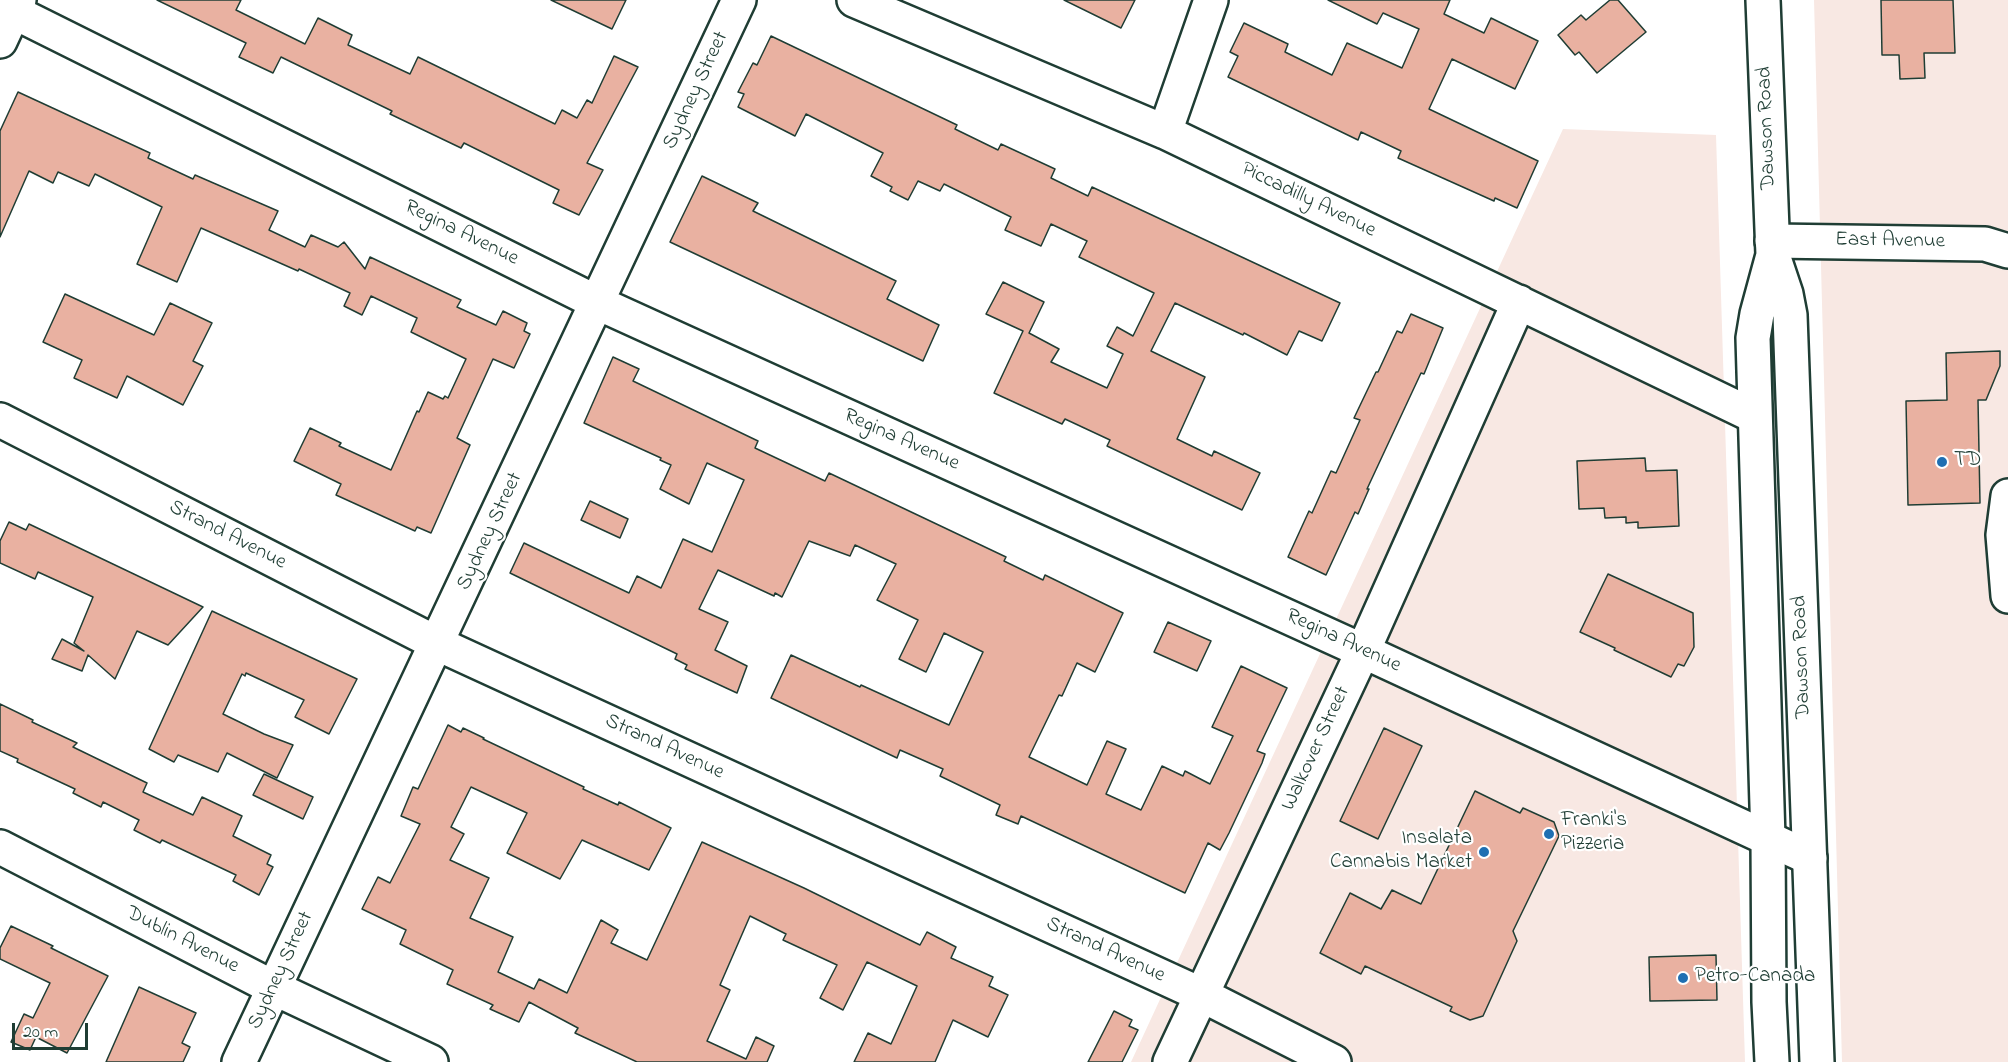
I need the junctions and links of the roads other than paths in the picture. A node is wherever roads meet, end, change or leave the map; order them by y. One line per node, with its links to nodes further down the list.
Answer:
1 (739, 0): 11 (street, Sydney Street)
2 (854, 0): 7 (street, Piccadilly Avenue)
3 (1211, 0): 7 (street)
4 (1763, 0): 8 (street, Dawson Road)
5 (11, 6): 6 (street); 11 (street, Regina Avenue)
6 (0, 41)
7 (1165, 132): 10 (street, Piccadilly Avenue)
8 (1772, 248): 9 (street, East Avenue); 12 (street, Dawson Road); 20 (street, Dawson Road)
9 (2008, 251)
10 (1519, 302): 12 (street, Piccadilly Avenue); 17 (street, Walkover Street)
11 (598, 303): 16 (street, Sydney Street); 17 (street, Regina Avenue)
12 (1754, 416): 18 (street, Dawson Road)
13 (0, 420): 16 (street, Strand Avenue)
14 (2008, 496): 15 (street)
15 (2008, 596)
16 (438, 644): 21 (street, Sydney Street); 22 (street, Strand Avenue)
17 (1363, 651): 18 (street, Regina Avenue); 22 (street, Walkover Street)
18 (1768, 839): 20 (street, Regina Avenue); 27 (street, Dawson Road)
19 (0, 847): 21 (street, Dublin Avenue)
20 (1810, 858): 28 (street, Dawson Road)
21 (274, 988): 23 (street, Sydney Street); 24 (street, Dublin Avenue)
22 (1202, 995): 25 (street, Walkover Street); 26 (street, Strand Avenue)
23 (240, 1062)
24 (431, 1062)
25 (1170, 1062)
26 (1334, 1062)
27 (1772, 1062)
28 (1817, 1062)

